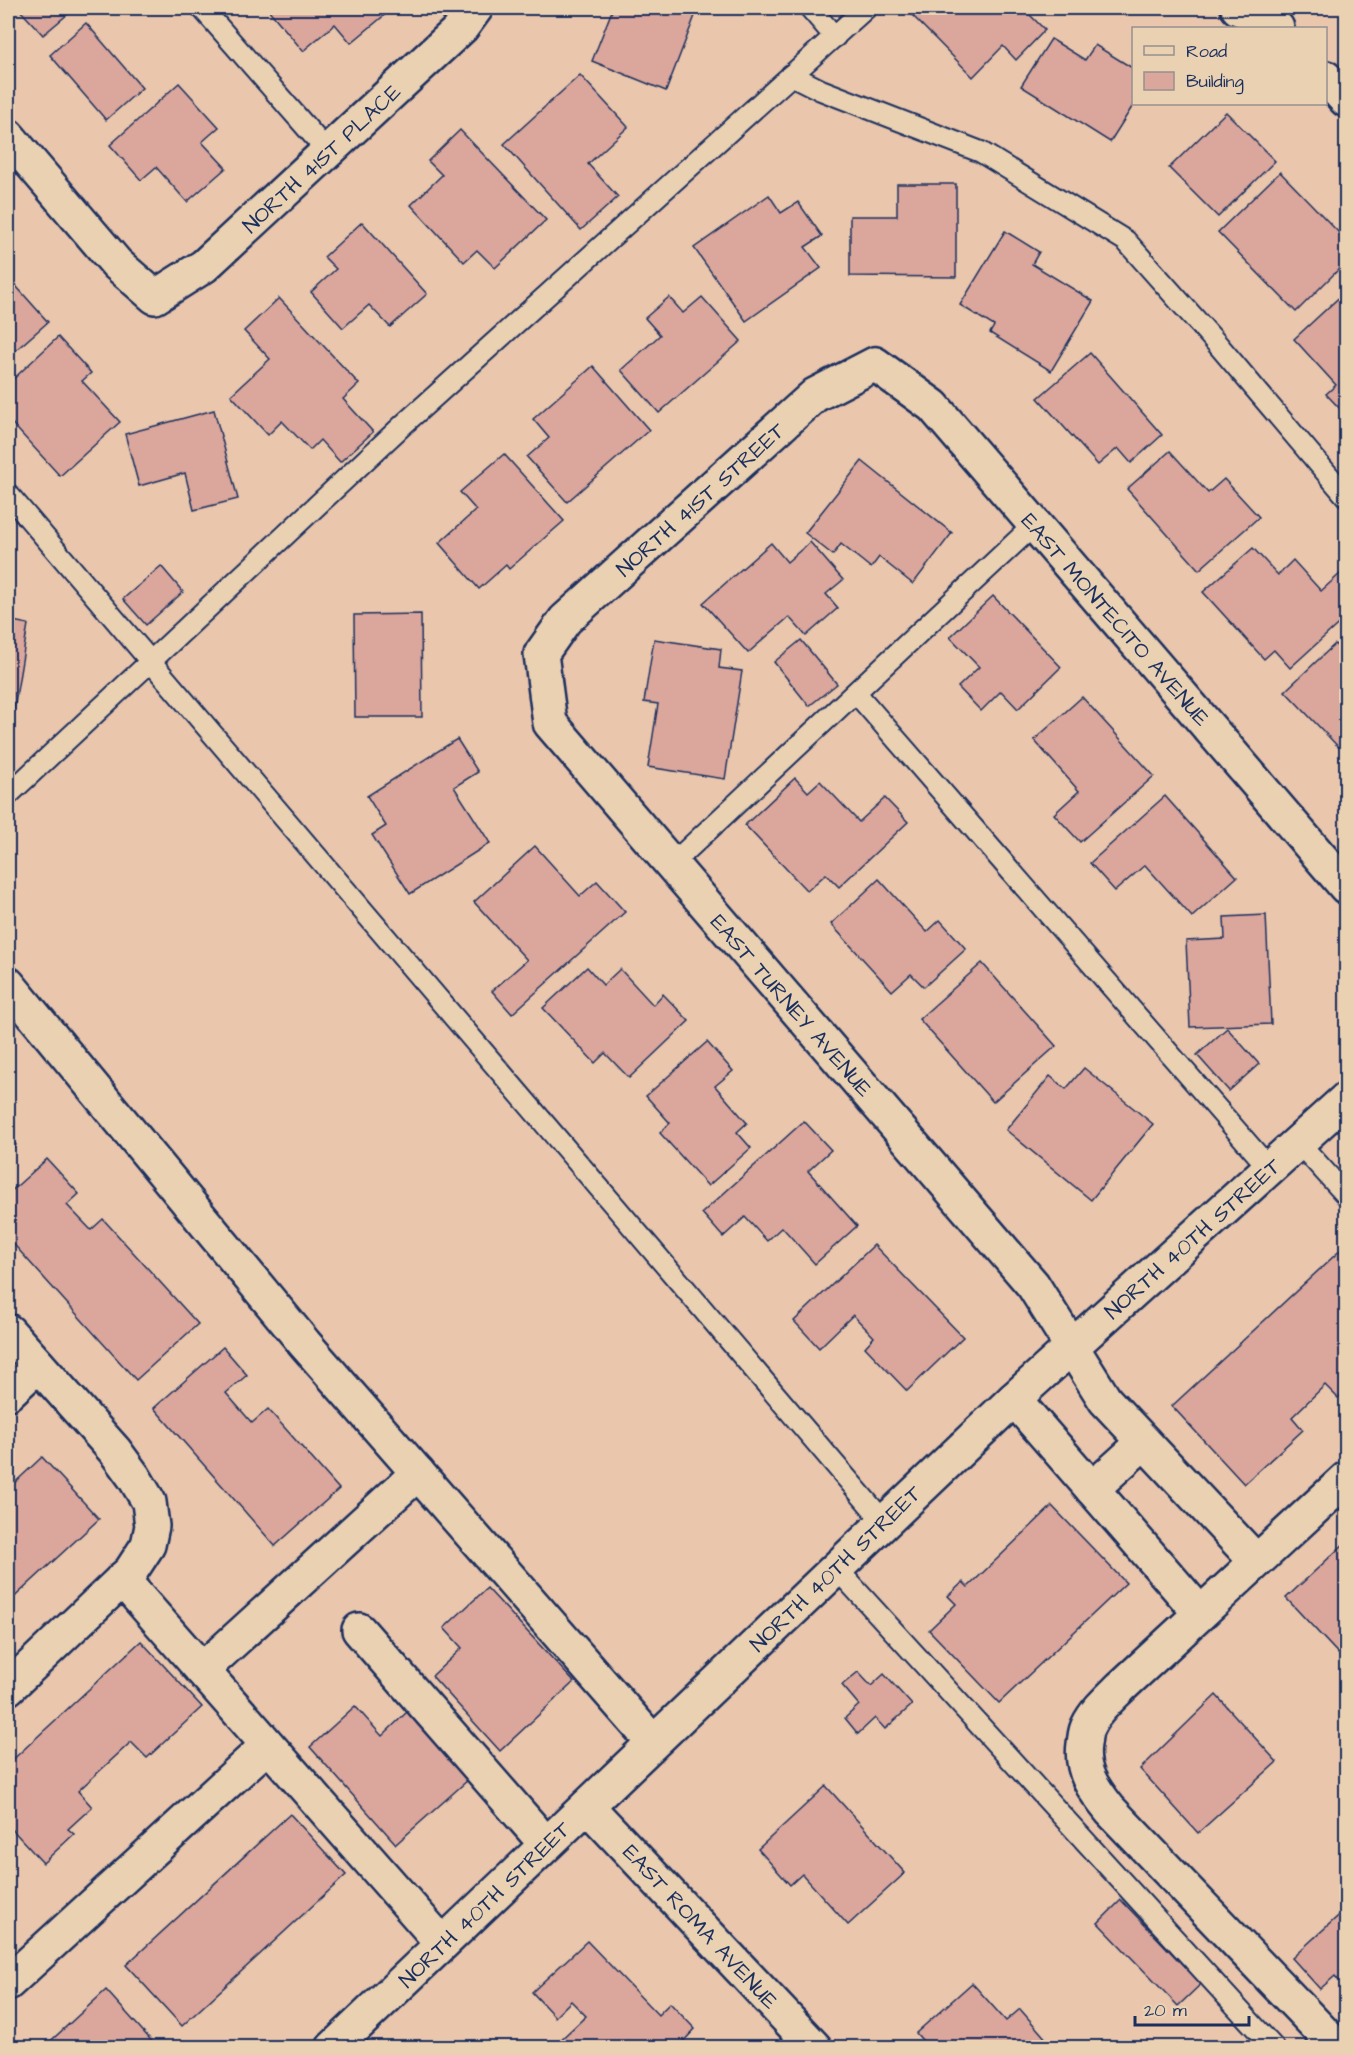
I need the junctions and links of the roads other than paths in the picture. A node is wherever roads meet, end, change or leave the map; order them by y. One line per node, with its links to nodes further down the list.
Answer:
1 (202, 8): 12 (lane)
2 (476, 8): 12 (street, NORTH 41ST PLACE)
3 (810, 8): 7 (lane)
4 (866, 8): 7 (lane)
5 (1238, 8): 6 (street)
6 (1276, 27)
7 (835, 37): 8 (lane)
8 (791, 75): 15 (lane); 18 (lane)
9 (1327, 79): 10 (street)
10 (1347, 100)
11 (8, 136): 12 (street, NORTH 41ST PLACE)
12 (327, 151)
13 (875, 364): 16 (street, EAST MONTECITO AVENUE); 17 (street, NORTH 41ST STREET)
14 (8, 494): 18 (lane)
15 (1347, 496)
16 (1035, 524): 19 (lane); 22 (street, EAST MONTECITO AVENUE)
17 (541, 654): 21 (street, EAST TURNEY AVENUE)
18 (151, 662): 20 (lane); 37 (lane)
19 (855, 693): 21 (lane); 26 (lane)
20 (8, 795)
21 (671, 865): 29 (street, EAST TURNEY AVENUE)
22 (1347, 887)
23 (8, 984): 34 (street)
24 (1347, 1099): 25 (street, NORTH 40TH STREET)
25 (1298, 1142): 26 (street, NORTH 40TH STREET); 27 (lane)
26 (1269, 1168): 29 (street, NORTH 40TH STREET)
27 (1347, 1196)
28 (8, 1332): 30 (street)
29 (1072, 1346): 32 (street, NORTH 40TH STREET); 33 (street, EAST TURNEY AVENUE)
30 (38, 1365): 31 (street); 40 (street)
31 (8, 1393)
32 (1014, 1399): 36 (street); 37 (street, NORTH 40TH STREET)
33 (1144, 1442): 36 (street); 38 (street, EAST TURNEY AVENUE)
34 (418, 1473): 43 (street); 45 (street)
35 (1347, 1479): 38 (street)
36 (1092, 1490): 41 (street)
37 (884, 1522): 39 (street, NORTH 40TH STREET)
38 (1256, 1561): 41 (street)
39 (836, 1568): 45 (street, NORTH 40TH STREET); 53 (lane)
40 (122, 1579): 43 (street); 44 (street)
41 (1200, 1613): 54 (street)
42 (359, 1630): 48 (street)
43 (202, 1670): 46 (street)
44 (8, 1688)
45 (653, 1742): 47 (street, NORTH 40TH STREET)
46 (267, 1746): 49 (street); 50 (street)
47 (587, 1806): 48 (street, NORTH 40TH STREET); 52 (street, EAST ROMA AVENUE)
48 (546, 1844): 49 (street, NORTH 40TH STREET)
49 (442, 1943): 51 (street, NORTH 40TH STREET)
50 (8, 1983)
51 (345, 2044)
52 (815, 2048)
53 (1274, 2048)
54 (1338, 2048)

